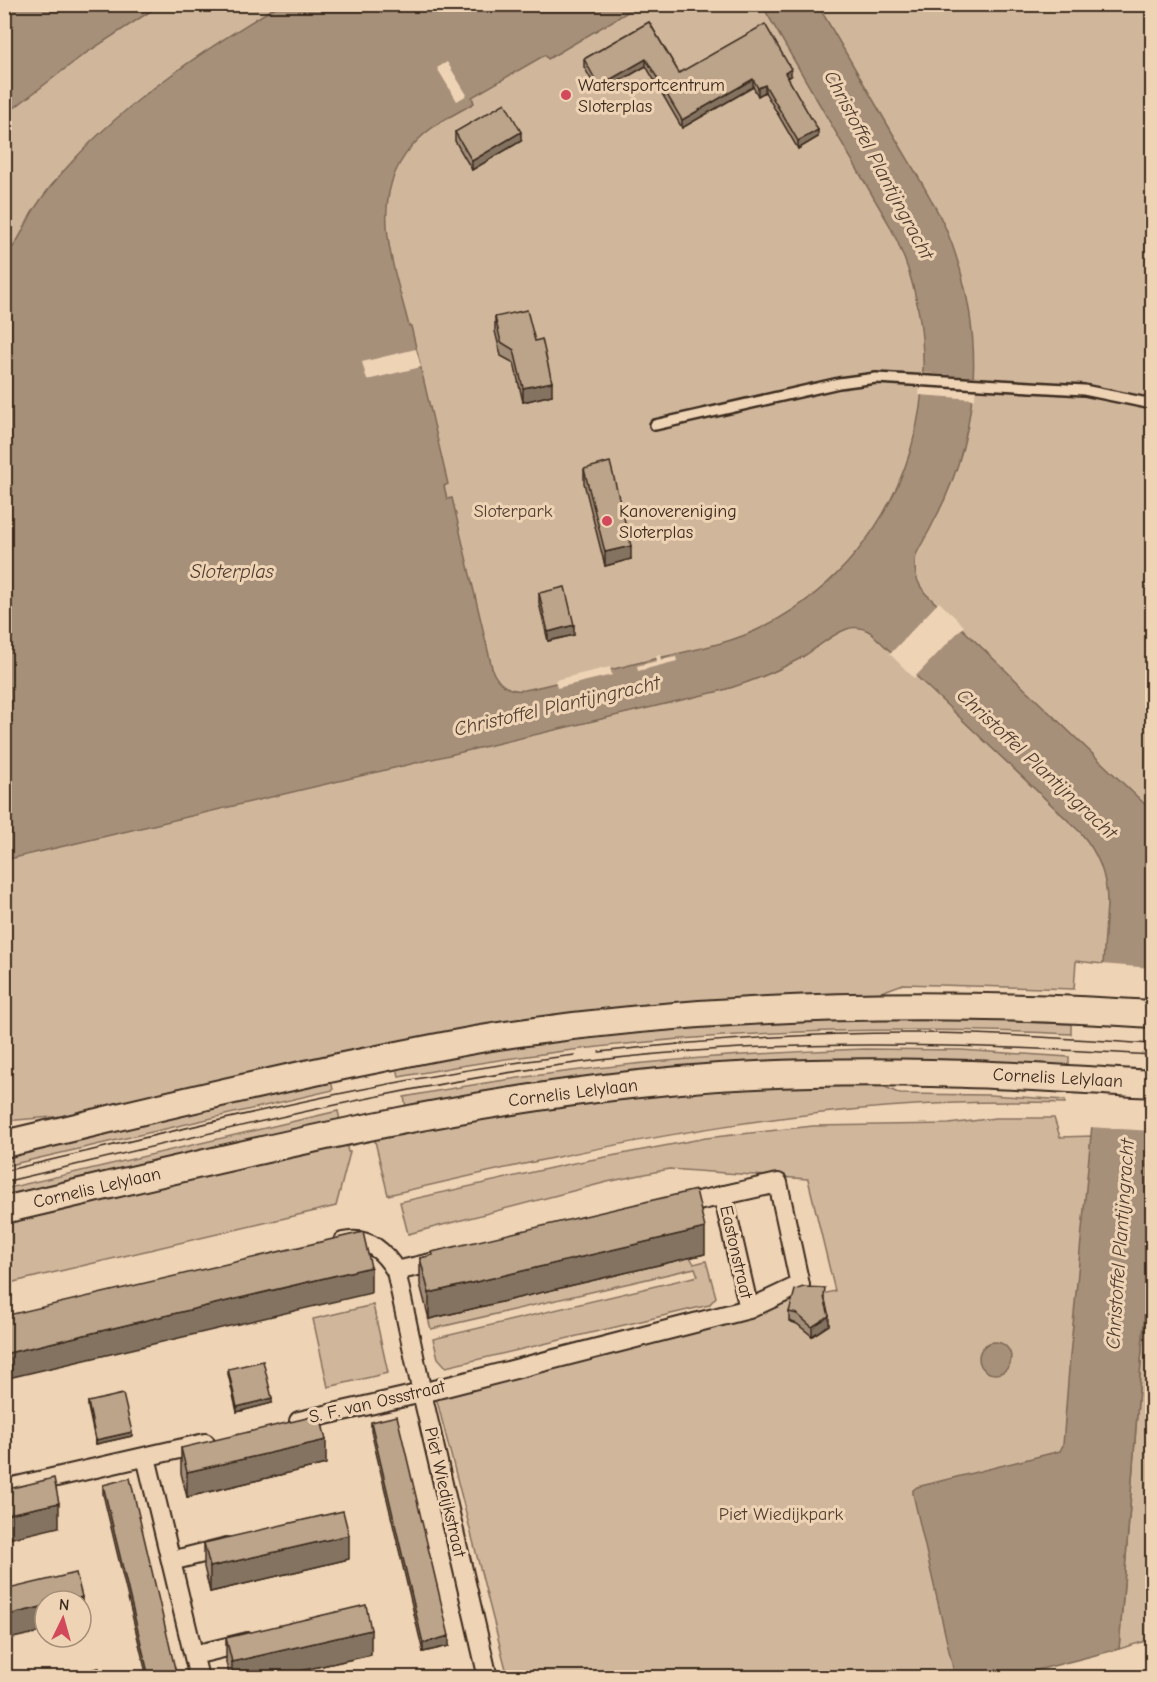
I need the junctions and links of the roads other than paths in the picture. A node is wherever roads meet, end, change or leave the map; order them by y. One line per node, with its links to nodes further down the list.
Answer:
1 (1152, 404): 2 (lane)
2 (655, 425)
3 (1152, 1014): 5 (main road)
4 (1148, 1084): 8 (main road, Cornelis Lelylaan)
5 (4, 1144)
6 (723, 1195): 7 (street, Eastonstraat); 12 (street, Eastonstraat); 12 (street, Eastonstraat)
7 (664, 1209)
8 (4, 1210)
9 (330, 1245): 11 (street)
10 (466, 1255): 11 (street)
11 (396, 1271): 13 (street, Piet Wiedijkstraat)
12 (748, 1309): 13 (street, S. F. van Ossstraat)
13 (422, 1393): 14 (street, S. F. van Ossstraat); 23 (street, Piet Wiedijkstraat)
14 (284, 1425)
15 (226, 1438): 16 (street)
16 (146, 1457): 17 (street); 19 (street)
17 (4, 1489)
18 (248, 1542): 19 (street)
19 (171, 1560): 21 (street)
20 (260, 1640): 21 (street)
21 (194, 1655): 22 (street)
22 (199, 1677)
23 (488, 1677)

